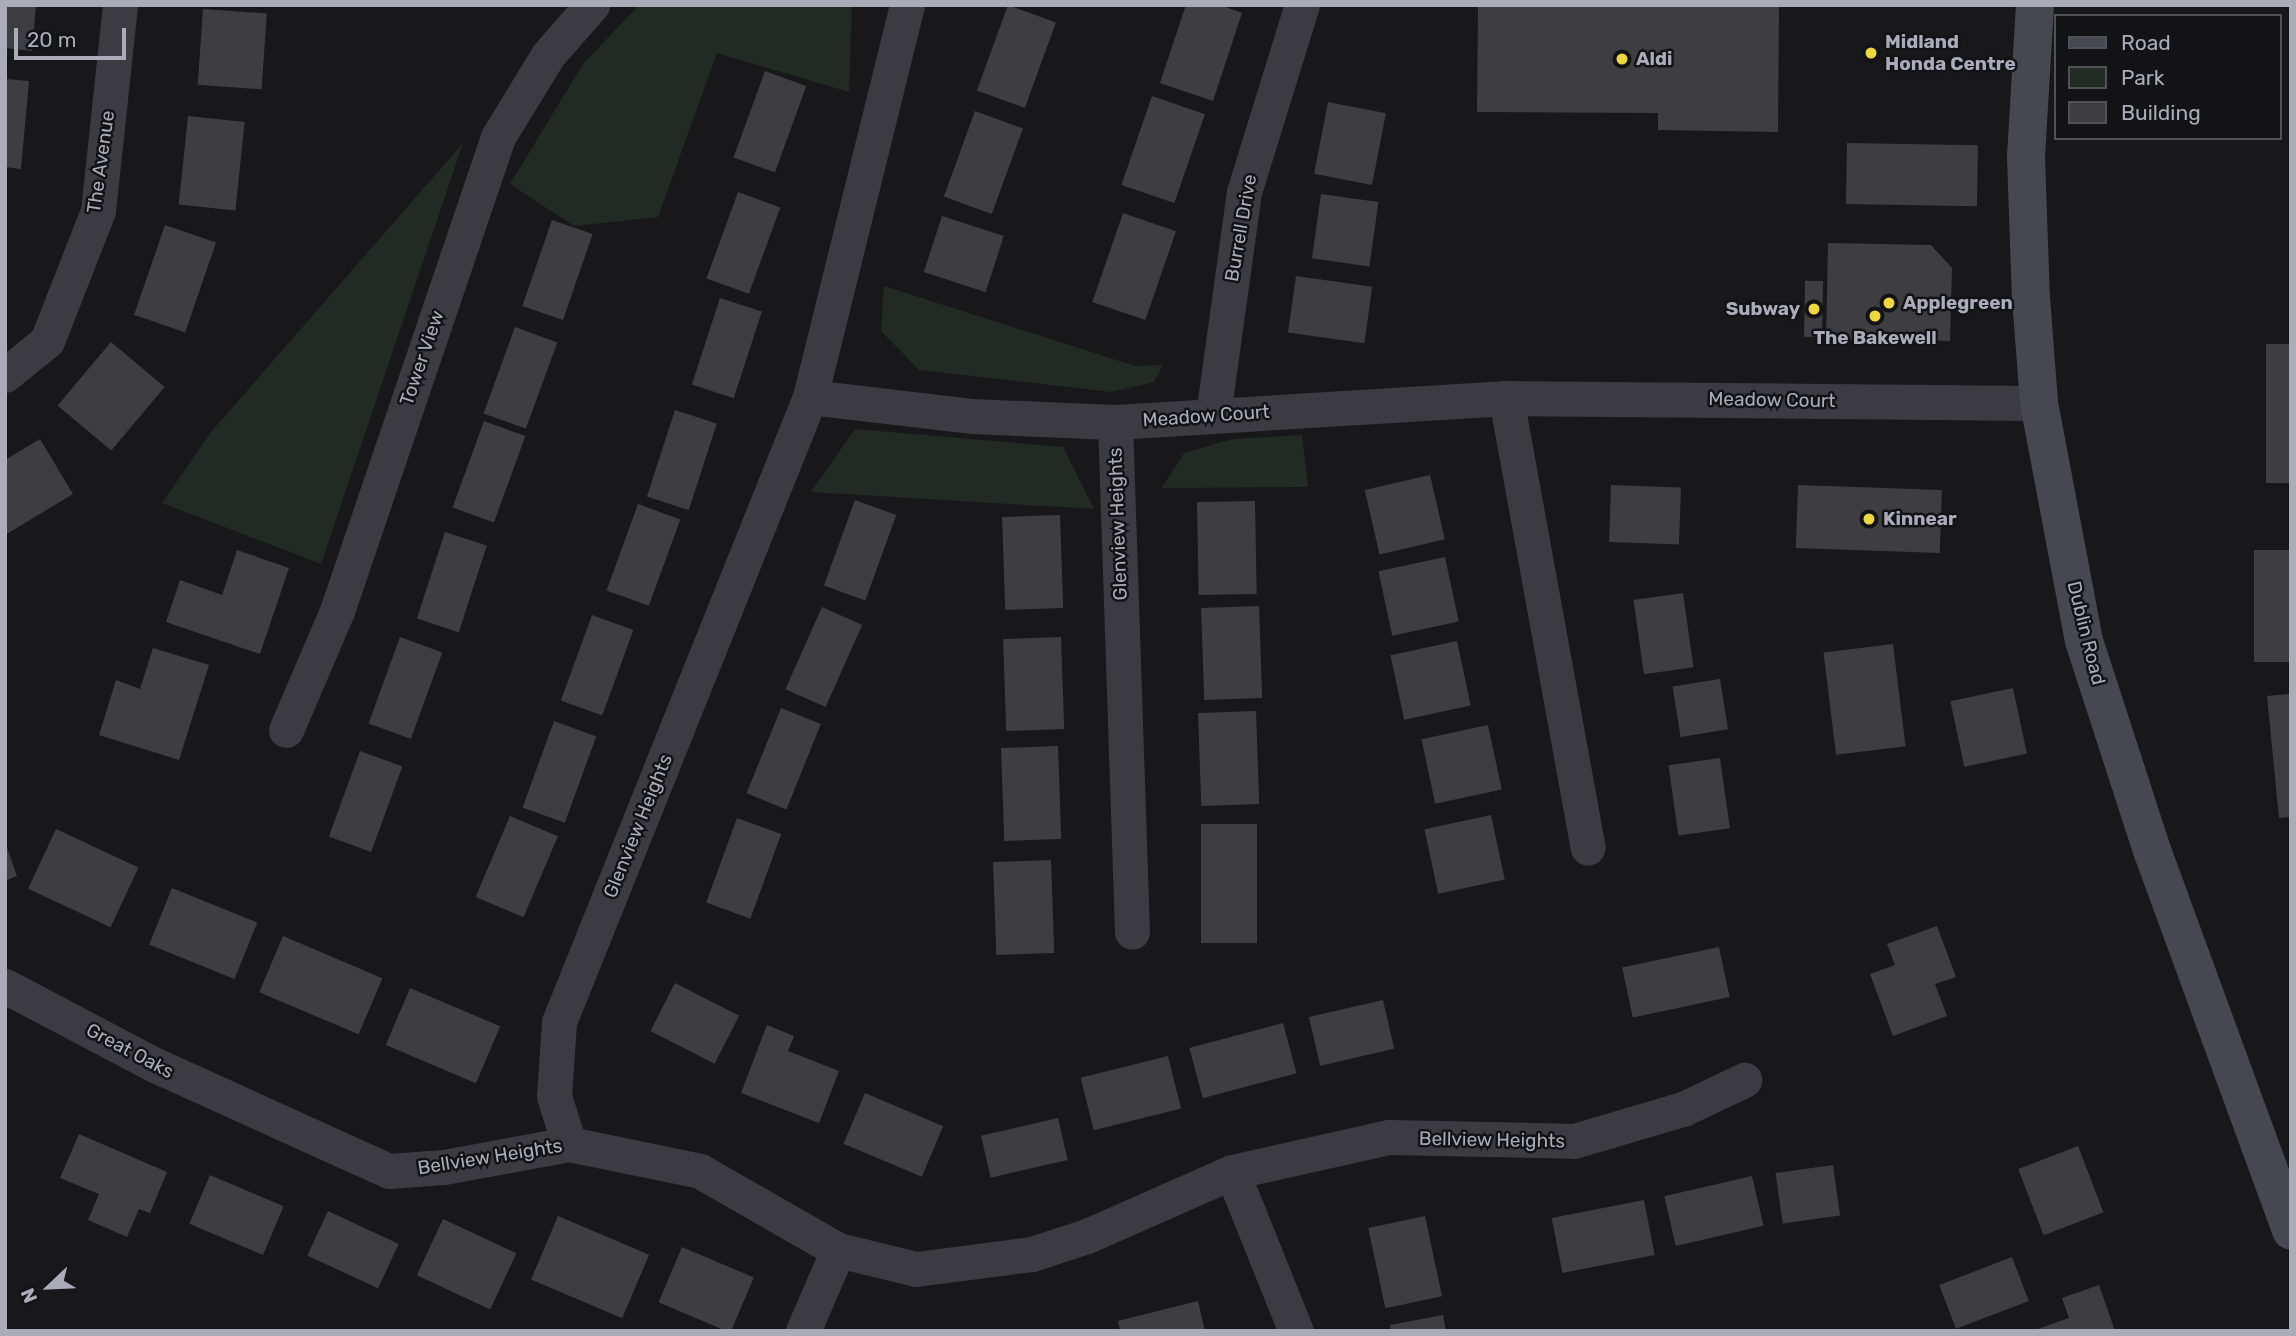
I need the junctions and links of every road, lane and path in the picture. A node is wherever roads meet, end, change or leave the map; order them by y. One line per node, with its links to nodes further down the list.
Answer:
1 (120, 5): 6 (street, The Avenue)
2 (592, 5): 12 (street, Tower View)
3 (906, 5): 7 (street, Glenview Heights)
4 (1302, 5): 10 (street, Burrell Drive)
5 (2035, 5): 9 (main road, Dublin Road)
6 (5, 376)
7 (810, 397): 11 (street, Glenview Heights); 18 (street, Glenview Heights)
8 (1506, 398): 9 (street, Meadow Court); 10 (street, Meadow Court); 13 (street)
9 (2039, 403): 20 (main road, Dublin Road)
10 (1213, 415): 11 (street, Meadow Court)
11 (1115, 422): 14 (street, Glenview Heights)
12 (285, 730)
13 (1588, 848)
14 (1132, 932)
15 (5, 986): 17 (street, Great Oaks)
16 (1744, 1080): 19 (street, Bellview Heights)
17 (256, 1114): 18 (street, Bellview Heights)
18 (569, 1144): 21 (street, Bellview Heights)
19 (1232, 1172): 21 (street, Bellview Heights); 23 (street)
20 (2291, 1231)
21 (838, 1250): 22 (street)
22 (803, 1331)
23 (1296, 1331)

